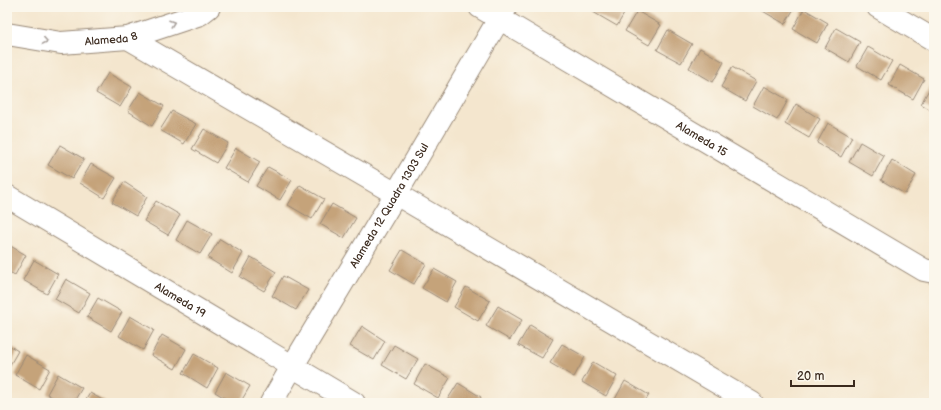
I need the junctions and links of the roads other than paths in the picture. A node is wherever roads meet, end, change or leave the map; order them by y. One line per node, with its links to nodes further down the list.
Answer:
1 (209, 7): 6 (street, Alameda 8, one-way to 1)
2 (480, 7): 4 (street, Alameda 15)
3 (878, 7): 7 (street)
4 (503, 13): 8 (street, Alameda 12 Quadra 1303 Sul); 10 (street, Alameda 15)
5 (7, 34): 6 (street, Alameda 8, one-way to 6)
6 (128, 38): 8 (street)
7 (934, 40)
8 (396, 194): 11 (street, Alameda 12 Quadra 1303 Sul); 14 (street)
9 (7, 196): 11 (street, Alameda 19)
10 (931, 275)
11 (292, 367): 12 (street, Alameda 12 Quadra 1303 Sul); 13 (street, Alameda 19)
12 (271, 403)
13 (354, 403)
14 (752, 403)

